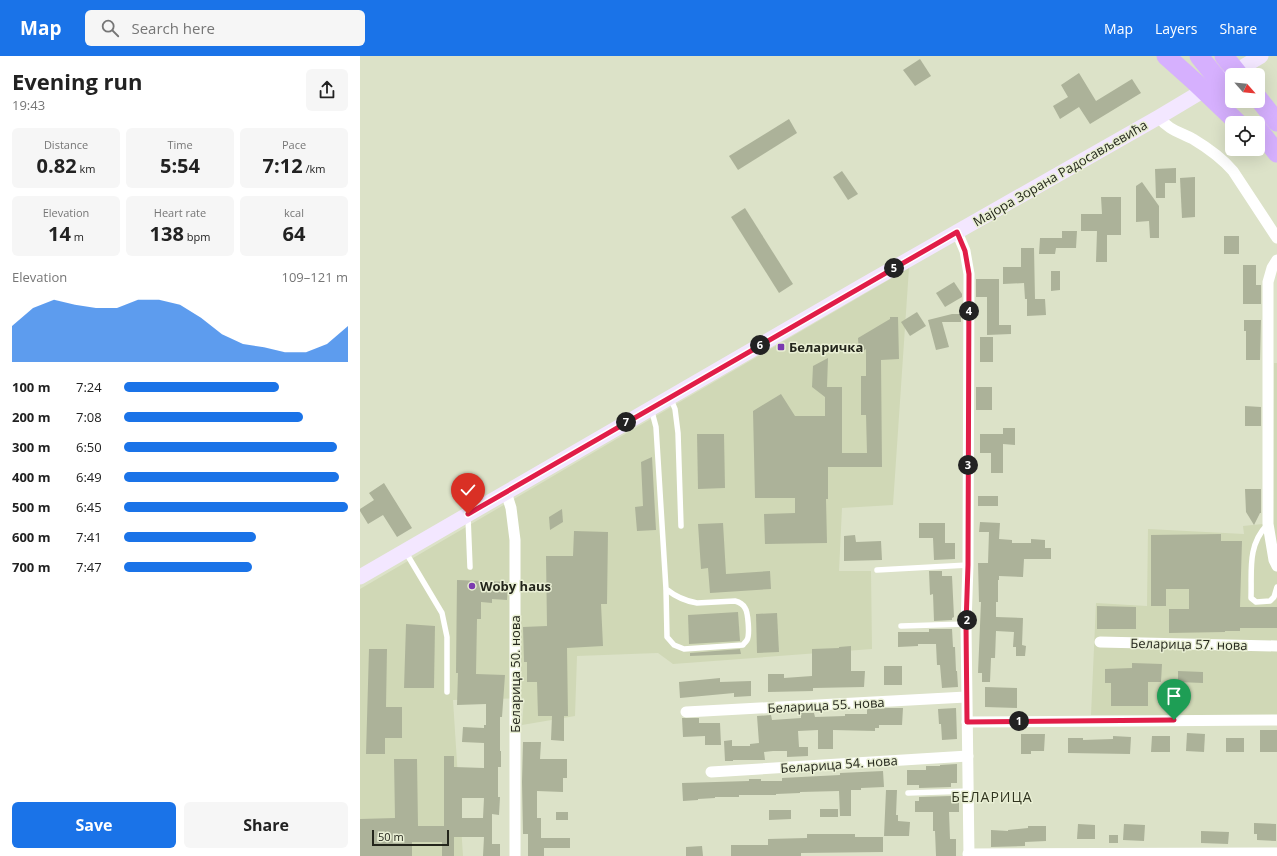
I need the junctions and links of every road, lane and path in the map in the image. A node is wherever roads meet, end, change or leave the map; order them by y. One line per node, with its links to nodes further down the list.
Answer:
1 (1166, 56): 11 (highway)
2 (1199, 56): 8 (highway)
3 (1224, 56): 5 (highway)
4 (1261, 56): 6 (main road, Мајора Зорана Радосављевића)
5 (1230, 68)
6 (1244, 68)
7 (1225, 80): 13 (main road, Мајора Зорана Радосављевића)
8 (1225, 88)
9 (1265, 107): 14 (highway)
10 (1241, 108): 12 (highway)
11 (1231, 116)
12 (1248, 116)
13 (1158, 117): 19 (main road, Мајора Зорана Радосављевића); 20 (street, Мајора Зорана Радосављевића)
14 (1277, 122)
15 (1265, 138): 17 (highway)
16 (1265, 150): 18 (highway)
17 (1277, 153)
18 (1277, 162)
19 (957, 232): 22 (main road, Мајора Зорана Радосављевића); 29 (street)
20 (1277, 238)
21 (1277, 260): 26 (street)
22 (670, 397): 23 (main road, Мајора Зорана Радосављевића); 27 (lane)
23 (650, 408): 24 (main road, Мајора Зорана Радосављевића); 35 (lane)
24 (506, 492): 25 (main road, Мајора Зорана Радосављевића); 51 (street, Беларица 50. нова)
25 (468, 514): 28 (main road, Мајора Зорана Радосављевића); 31 (lane)
26 (1268, 524): 30 (street); 34 (lane)
27 (681, 526)
28 (405, 551): 33 (main road, Мајора Зорана Радосављевића); 40 (lane)
29 (968, 565): 32 (lane); 36 (street)
30 (1277, 566)
31 (470, 567)
32 (877, 570)
33 (360, 577)
34 (1277, 587)
35 (666, 589): 35 (lane)
36 (966, 624): 37 (lane); 41 (street)
37 (901, 626)
38 (1100, 642): 39 (street, Беларица 57. нова)
39 (1277, 646)
40 (447, 692)
41 (966, 697): 42 (street, Беларица 55. нова); 44 (street)
42 (686, 712)
43 (1277, 720): 44 (street)
44 (967, 722): 45 (street)
45 (968, 756): 46 (street, Беларица 54. нова); 47 (street)
46 (711, 772)
47 (968, 791): 48 (lane); 50 (street)
48 (908, 793)
49 (1277, 853): 50 (street)
50 (968, 855)
51 (515, 856)

